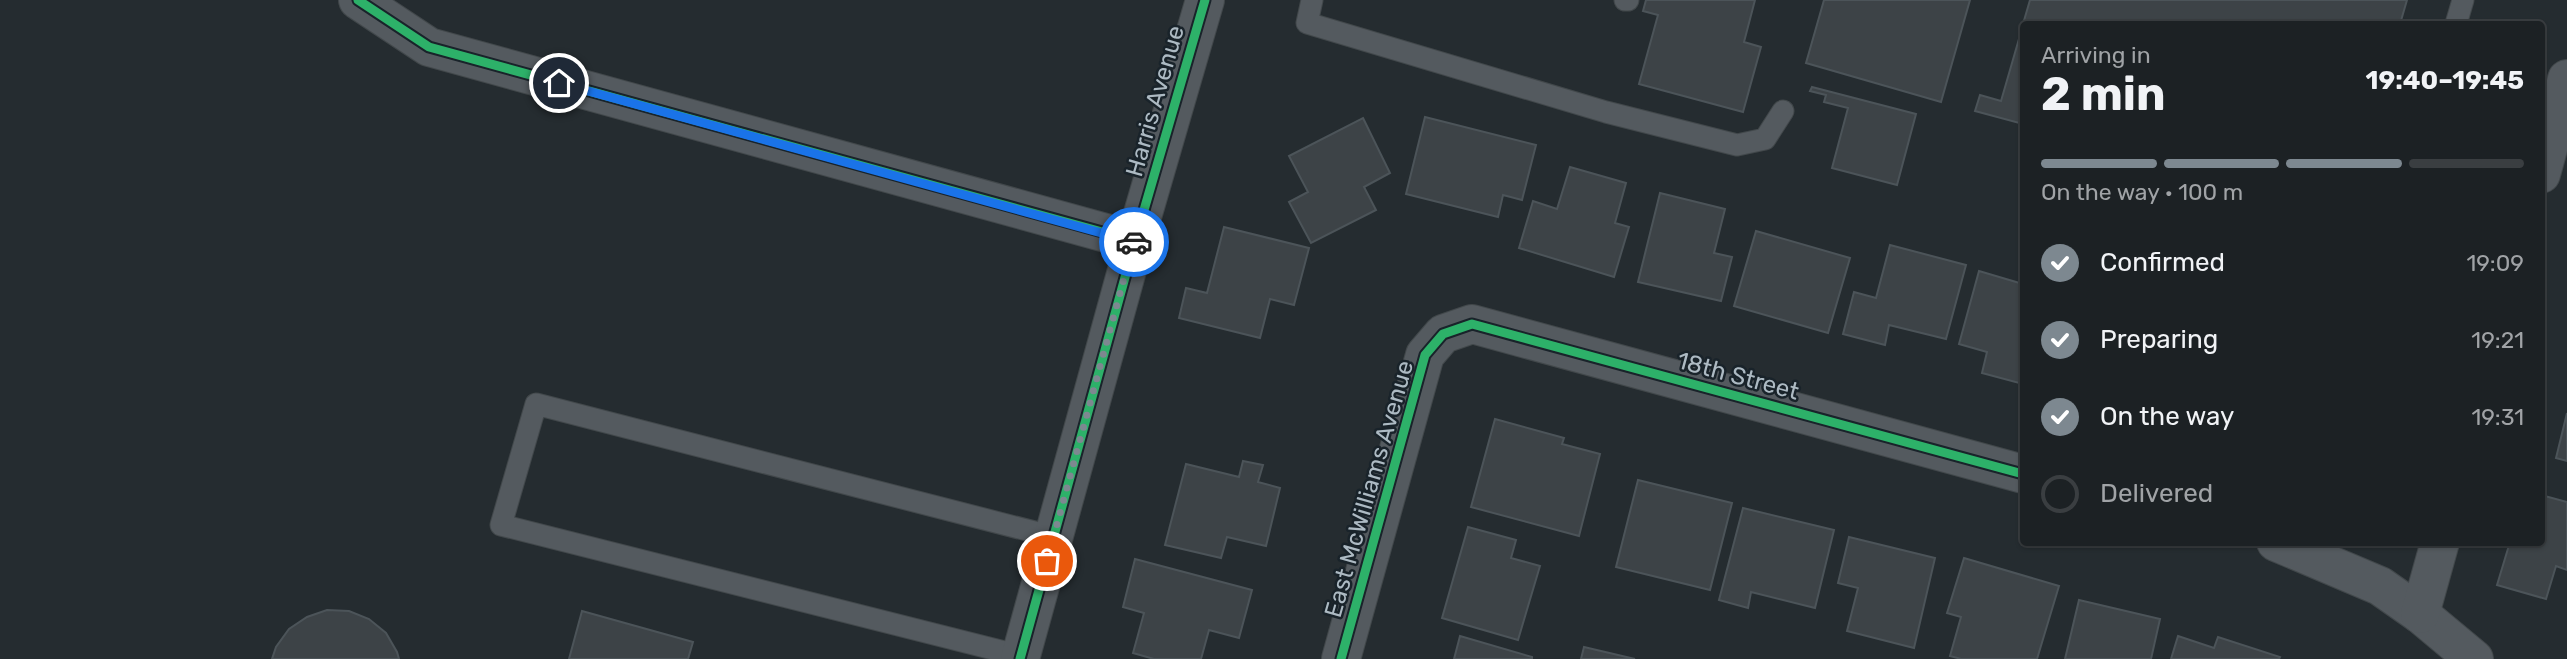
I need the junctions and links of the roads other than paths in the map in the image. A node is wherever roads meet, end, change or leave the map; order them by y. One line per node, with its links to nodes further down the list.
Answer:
1 (358, 0): 9 (street)
2 (1205, 0): 9 (street, Harris Avenue)
3 (1312, 0): 7 (lane)
4 (2463, 0): 5 (lane)
5 (2457, 21)
6 (2567, 79): 8 (street)
7 (1783, 111)
8 (2545, 159)
9 (1135, 241): 12 (street, Harris Avenue)
10 (1443, 334): 11 (street, 18th Street); 17 (street, East McWilliams Avenue)
11 (2020, 473)
12 (1054, 537): 16 (street, Harris Avenue); 16 (lane)
13 (2285, 546): 15 (street)
14 (2439, 546): 15 (street)
15 (2420, 614): 18 (street)
16 (1020, 658)
17 (1341, 659)
18 (2474, 659)

